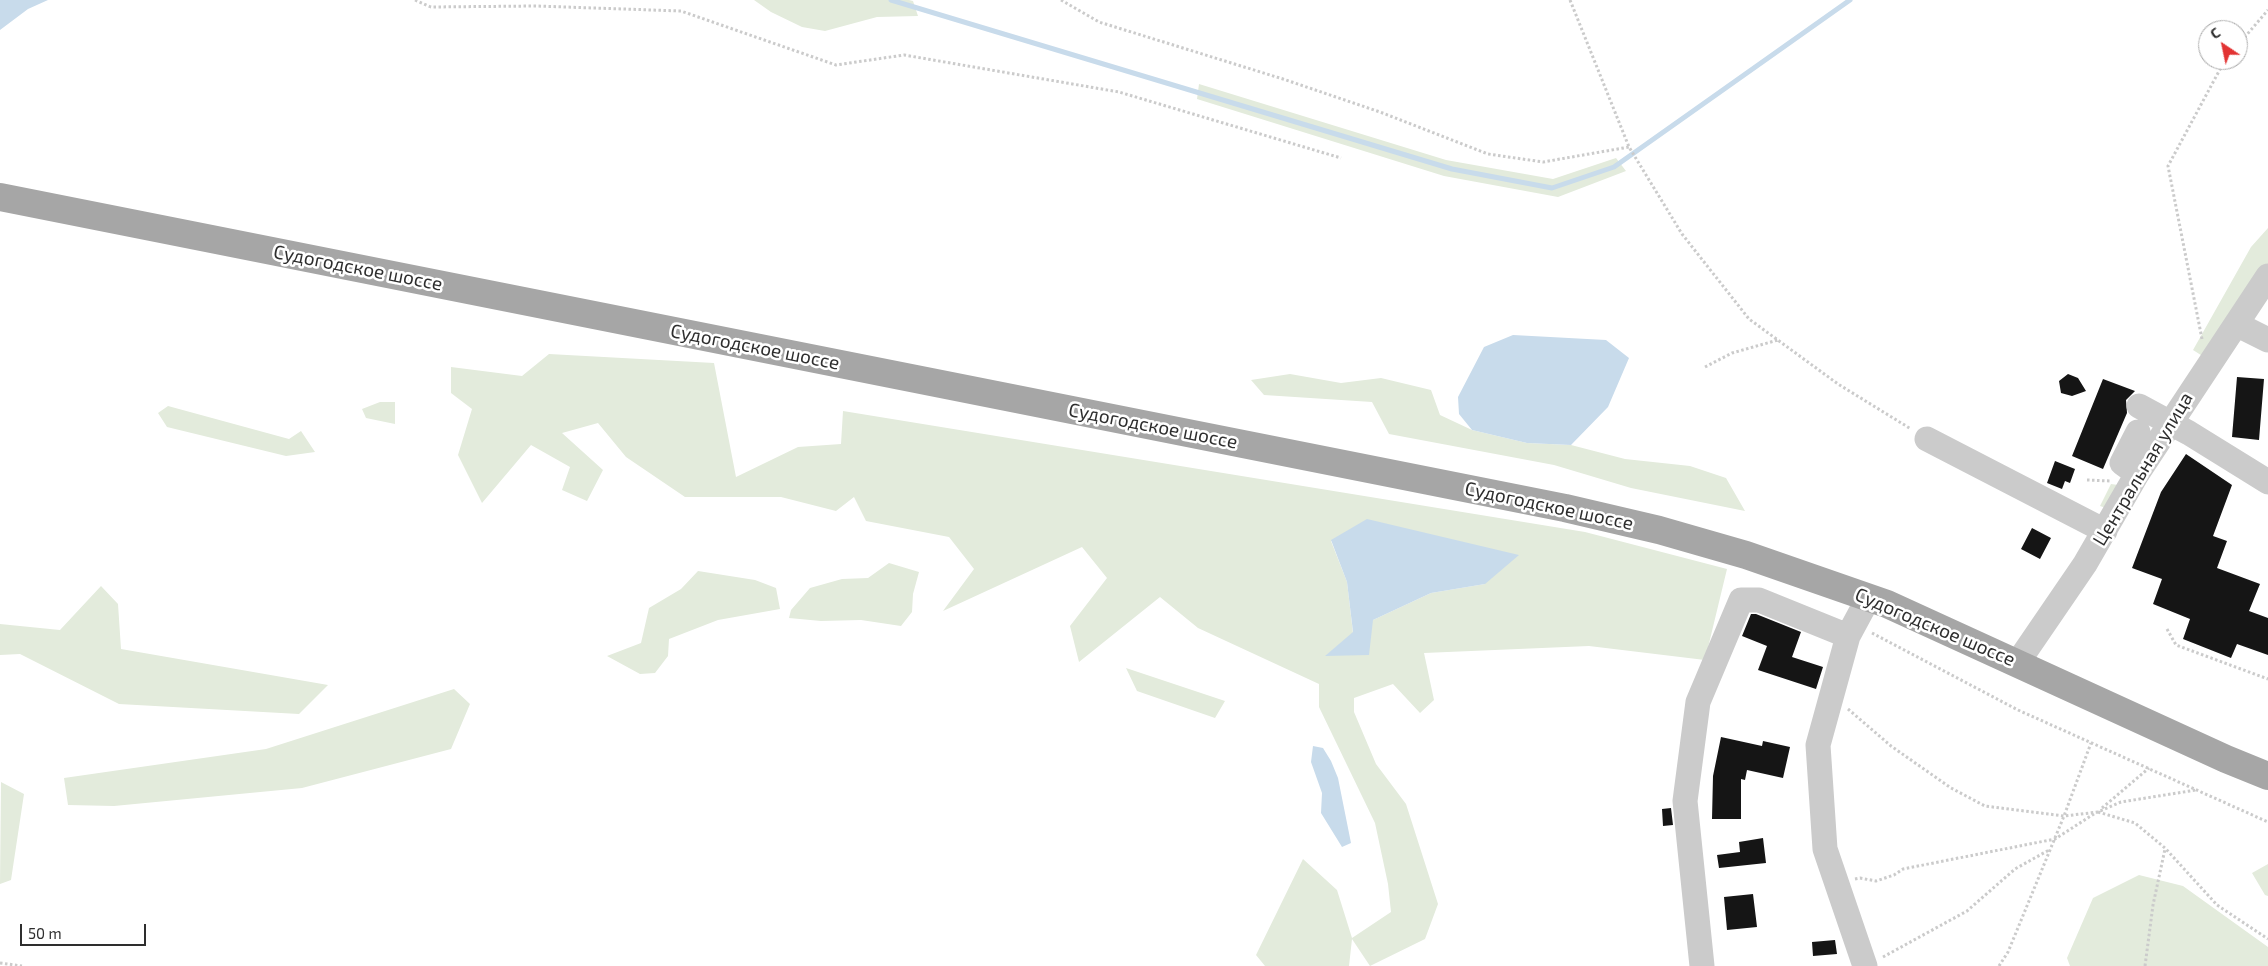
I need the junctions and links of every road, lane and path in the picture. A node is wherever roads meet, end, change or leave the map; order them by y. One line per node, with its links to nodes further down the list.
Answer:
1 (415, 0): 8 (path)
2 (1061, 0): 7 (path)
3 (1570, 0): 7 (path)
4 (2268, 10): 5 (path)
5 (2248, 33)
6 (2220, 70): 14 (path)
7 (1629, 147): 12 (path)
8 (1341, 158)
9 (0, 197): 25 (main road, Судогодское шоссе)
10 (2268, 276): 11 (street, Центральная улица)
11 (2236, 324): 13 (street); 14 (street, Центральная улица)
12 (1778, 340): 15 (path); 19 (path)
13 (2268, 340)
14 (2218, 351): 17 (street, Центральная улица)
15 (1705, 367)
16 (2139, 406): 17 (street)
17 (2170, 422): 20 (street, Центральная улица); 23 (street)
18 (2138, 432): 20 (street)
19 (1927, 439): 24 (street)
20 (2137, 474): 24 (street, Центральная улица)
21 (2087, 480): 22 (path)
22 (2113, 481)
23 (2268, 482)
24 (2105, 531): 28 (street, Центральная улица)
25 (1869, 597): 27 (street); 28 (main road, Судогодское шоссе)
26 (2168, 629): 29 (path)
27 (1851, 630): 30 (street); 31 (path); 46 (street)
28 (2018, 662): 33 (main road, Судогодское шоссе)
29 (2268, 680)
30 (1832, 695): 36 (path); 41 (street)
31 (2091, 743): 32 (path); 36 (path)
32 (2149, 768): 34 (path); 35 (path)
33 (2268, 776)
34 (2197, 790): 35 (path); 37 (path)
35 (2098, 812): 36 (path); 38 (path); 39 (path)
36 (2064, 816): 38 (path)
37 (2268, 822)
38 (2055, 839): 40 (path); 41 (path)
39 (2165, 848): 42 (path); 48 (path)
40 (2050, 850): 44 (path); 47 (path)
41 (1837, 884): 44 (street)
42 (2268, 939)
43 (0, 963): 45 (path)
44 (1870, 964)
45 (22, 966)
46 (1702, 966)
47 (1998, 966)
48 (2145, 966)

